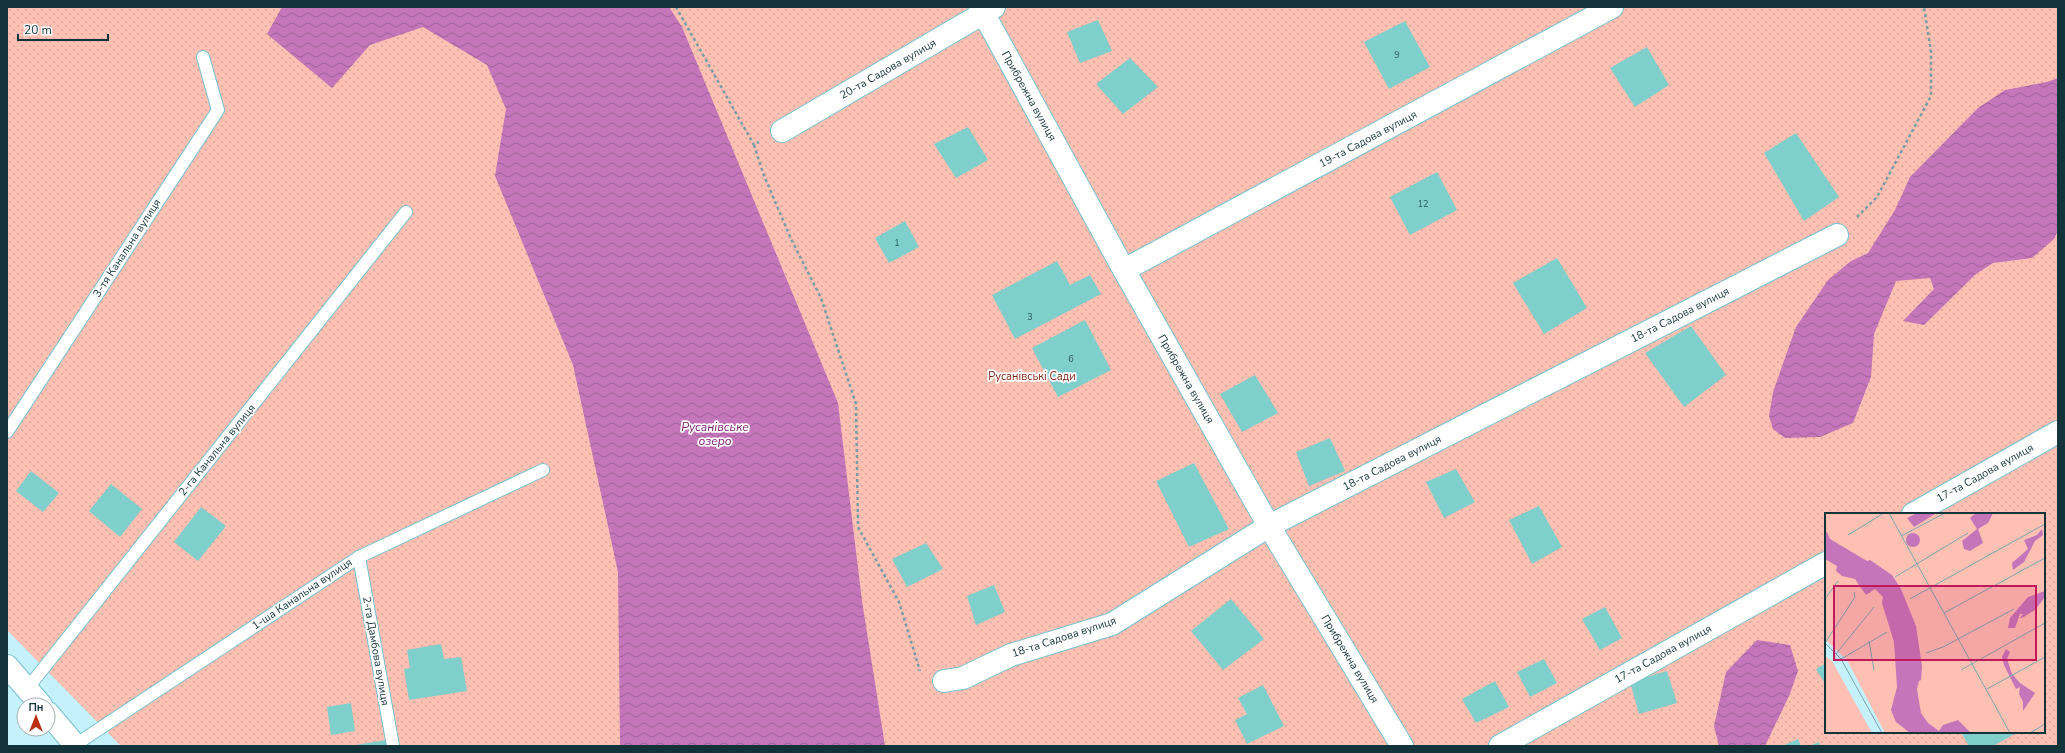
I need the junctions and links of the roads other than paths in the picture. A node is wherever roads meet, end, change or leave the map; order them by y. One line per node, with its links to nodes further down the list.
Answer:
1 (1612, 7): 7 (street, 19-та Садова вулиця)
2 (986, 9): 4 (street, 20-та Садова вулиця); 7 (street, Прибрежна вулиця)
3 (203, 57): 8 (lane, 3-тя Канальна вулиця)
4 (782, 131)
5 (406, 212): 17 (lane, 2-га Канальна вулиця)
6 (1837, 235): 12 (street, 18-та Садова вулиця)
7 (1124, 270): 12 (street, Прибрежна вулиця)
8 (7, 432)
9 (2058, 432): 11 (street, 17-та Садова вулиця)
10 (543, 470): 13 (lane, 1-ша Канальна вулиця)
11 (1915, 513)
12 (1269, 526): 16 (street, 18-та Садова вулиця); 21 (street, Прибрежна вулиця)
13 (359, 557): 19 (lane, 1-ша Канальна вулиця); 20 (lane, 2-га Дамбова вулиця)
14 (1825, 564): 22 (street, 17-та Садова вулиця)
15 (7, 666): 17 (street)
16 (944, 682)
17 (34, 697)
18 (56, 722): 19 (street)
19 (75, 745)
20 (393, 746)
21 (1402, 746)
22 (1500, 746)

